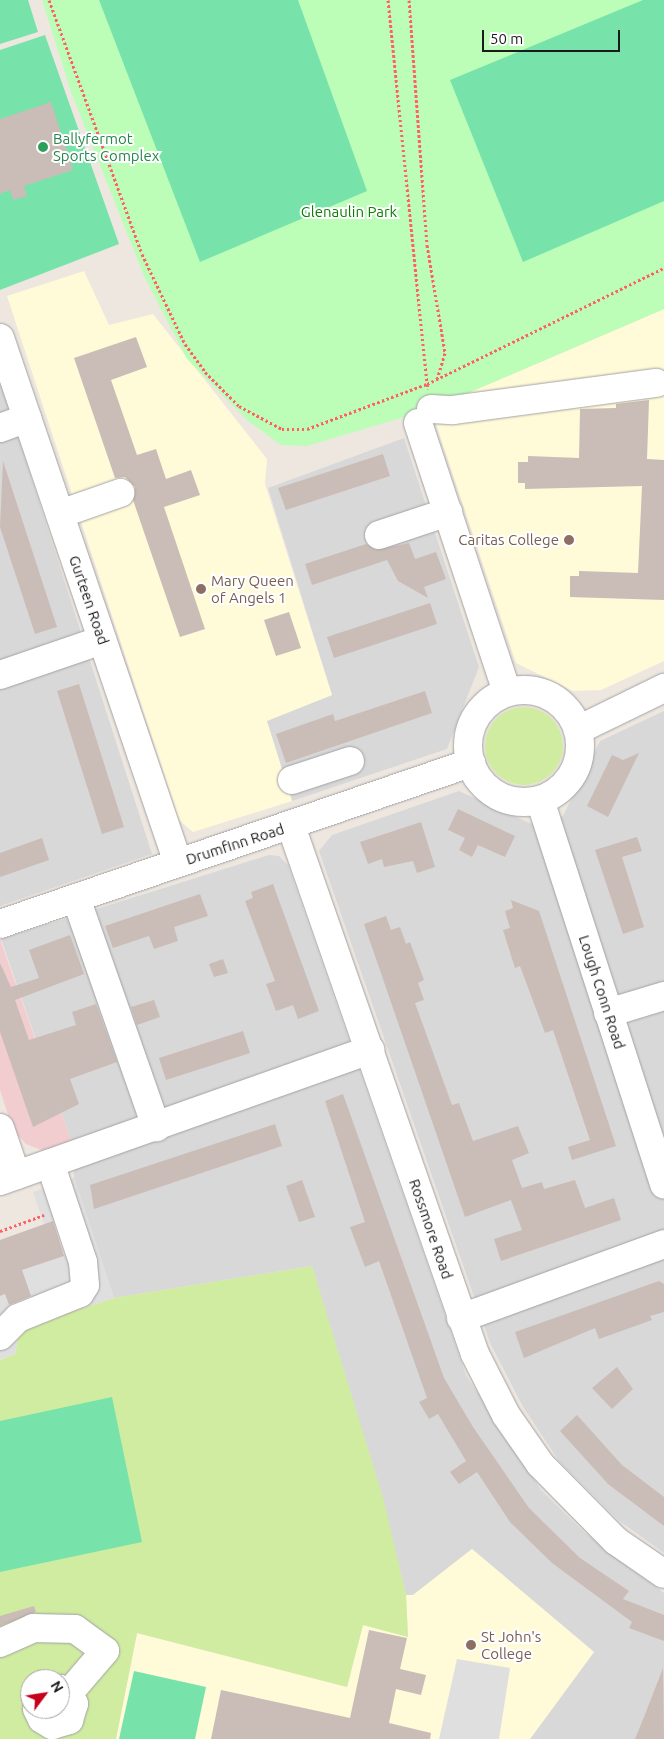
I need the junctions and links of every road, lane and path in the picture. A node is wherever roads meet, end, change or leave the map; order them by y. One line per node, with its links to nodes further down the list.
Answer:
1 (49, 0): 8 (path)
2 (388, 0): 8 (path)
3 (409, 0): 6 (path)
4 (664, 268): 6 (path)
5 (0, 338): 9 (street, Gurteen Road)
6 (437, 379): 8 (path)
7 (656, 383): 8 (street)
8 (425, 405): 12 (street)
9 (27, 418): 10 (street); 13 (street, Gurteen Road)
10 (0, 428)
11 (120, 492): 13 (street)
12 (448, 512): 14 (street); 18 (street)
13 (60, 514): 15 (street, Gurteen Road)
14 (379, 535)
15 (102, 640): 16 (street); 25 (street, Gurteen Road)
16 (0, 675)
17 (664, 688): 19 (street)
18 (507, 692): 19 (street); 20 (street)
19 (578, 730): 22 (street)
20 (471, 763): 22 (street); 23 (street, Drumfinn Road)
21 (292, 780): 23 (street)
22 (540, 800): 29 (street, Lough Conn Road)
23 (336, 810): 24 (street, Drumfinn Road)
24 (290, 826): 25 (street, Drumfinn Road); 30 (street, Rossmore Road)
25 (178, 863): 26 (street, Drumfinn Road)
26 (76, 898): 27 (street, Drumfinn Road); 31 (street)
27 (0, 924)
28 (664, 996): 29 (street)
29 (608, 1013): 35 (street, Lough Conn Road)
30 (370, 1050): 31 (street); 39 (street, Rossmore Road)
31 (156, 1127): 33 (street)
32 (0, 1128): 34 (street)
33 (50, 1164): 34 (street); 36 (street)
34 (8, 1178)
35 (664, 1184)
36 (65, 1208): 37 (path); 40 (street)
37 (0, 1231)
38 (664, 1244): 39 (street)
39 (461, 1318): 41 (street, Rossmore Road)
40 (0, 1336)
41 (664, 1574)
42 (0, 1643): 43 (street)
43 (70, 1685)
44 (70, 1702): 46 (street)
45 (42, 1719): 46 (street)
46 (72, 1730)

